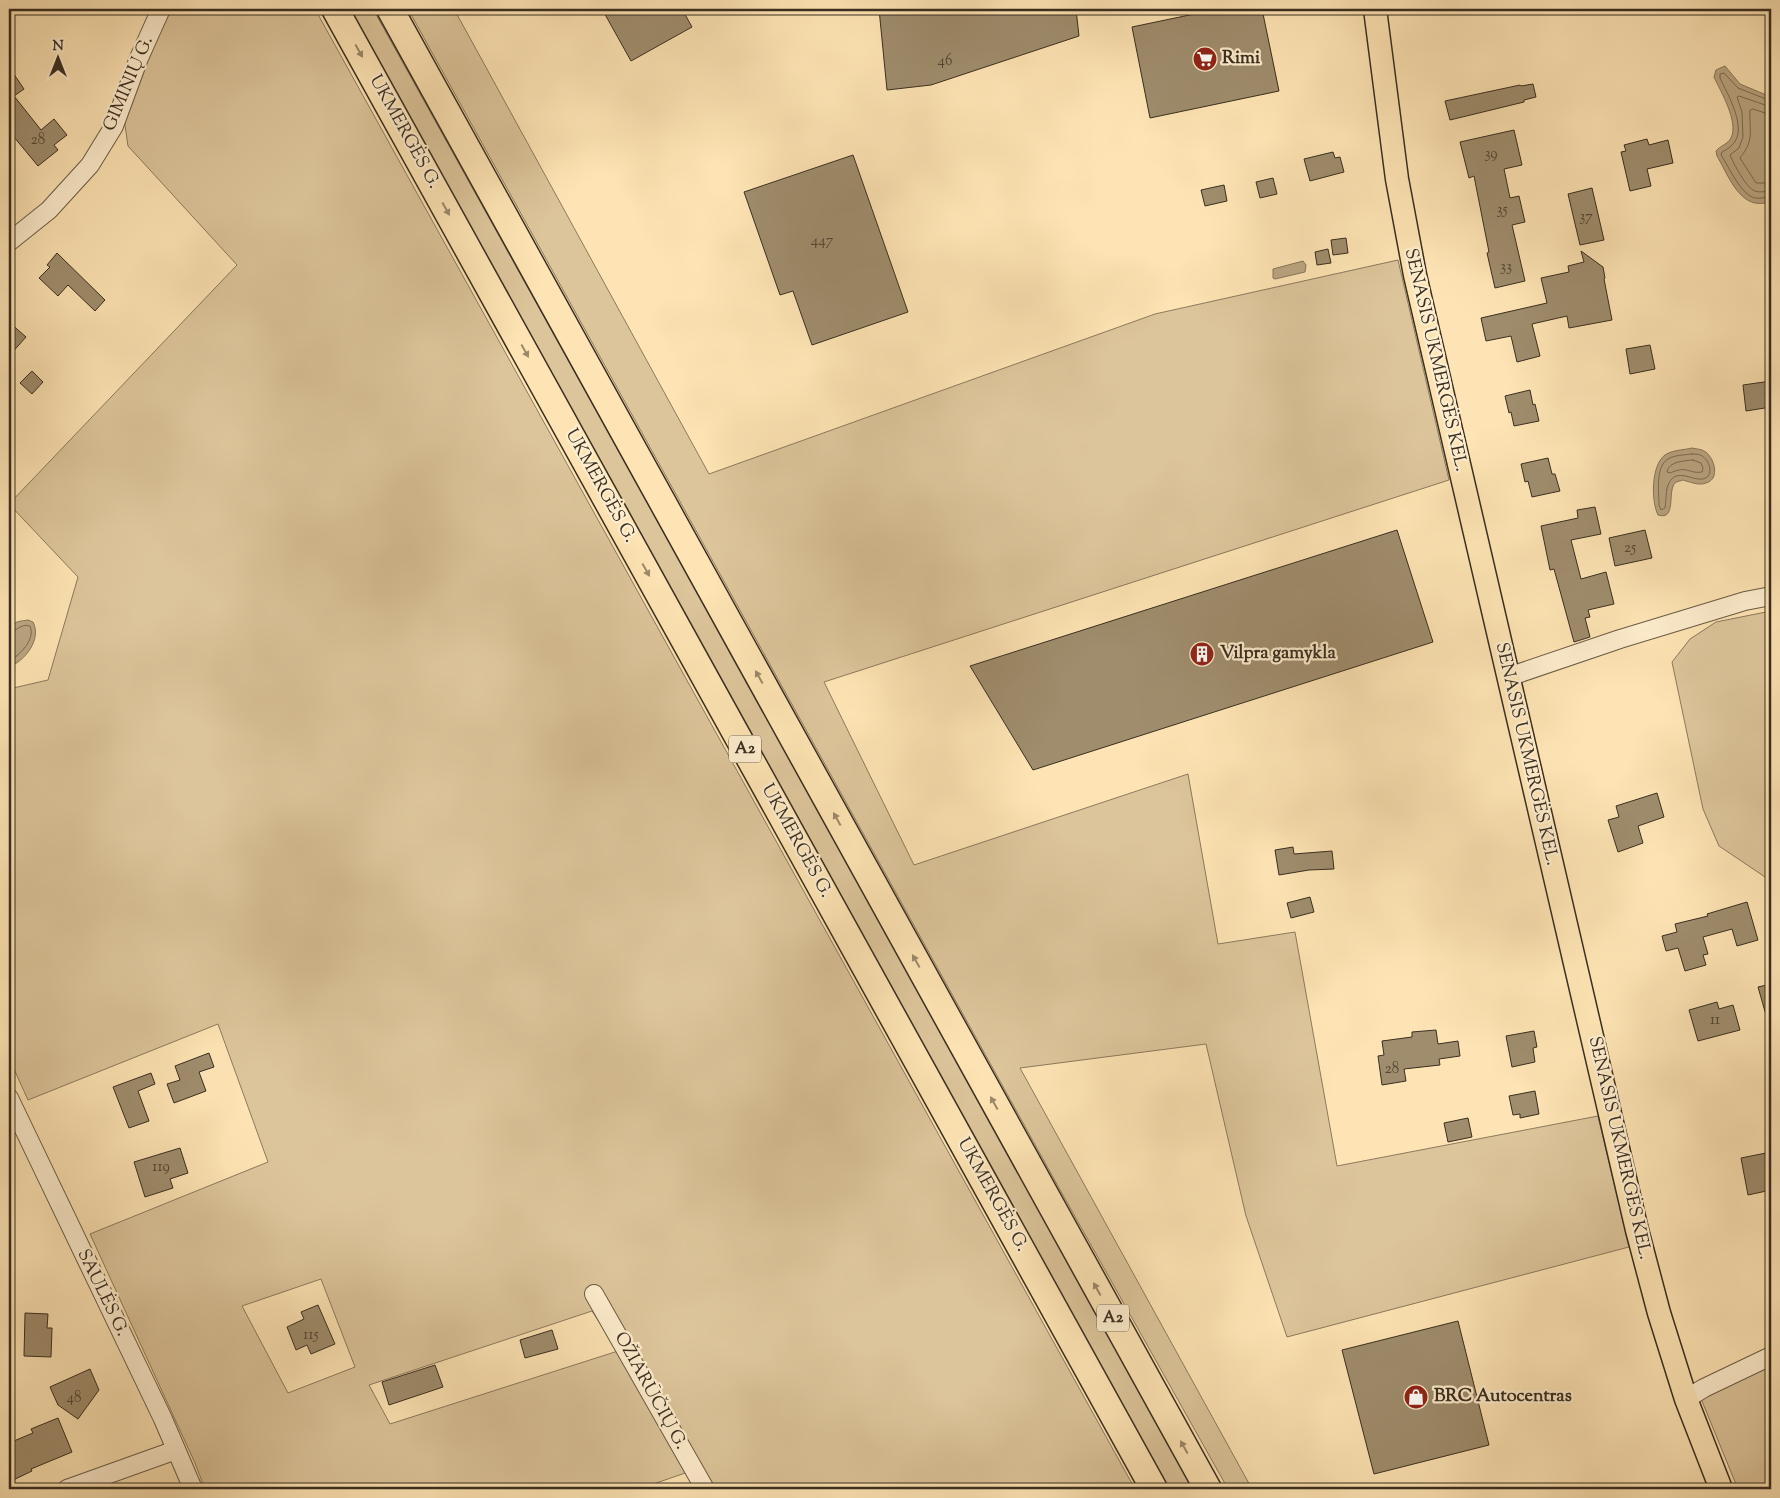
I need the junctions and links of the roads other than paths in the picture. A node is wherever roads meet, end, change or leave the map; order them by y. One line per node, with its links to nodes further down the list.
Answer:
1 (161, 9): 5 (street, GIMINIŲ G.)
2 (336, 9): 16 (highway, UKMERGĖS G. / A2, one-way to 16)
3 (390, 9): 17 (highway, A2, one-way to 3)
4 (1375, 9): 7 (main road, SENASIS UKMERGĖS KEL.)
5 (9, 242)
6 (1771, 596): 7 (street)
7 (1508, 677): 11 (main road, SENASIS UKMERGĖS KEL.)
8 (9, 1098): 12 (street, SAULĖS G.)
9 (594, 1294): 15 (street, OŽIARŪČIŲ G.)
10 (1771, 1356): 11 (street)
11 (1686, 1399): 18 (main road, SENASIS UKMERGĖS KEL.)
12 (176, 1450): 13 (street); 14 (street, SAULĖS G.)
13 (67, 1489)
14 (193, 1489)
15 (705, 1489)
16 (1154, 1489)
17 (1208, 1489)
18 (1721, 1489)

